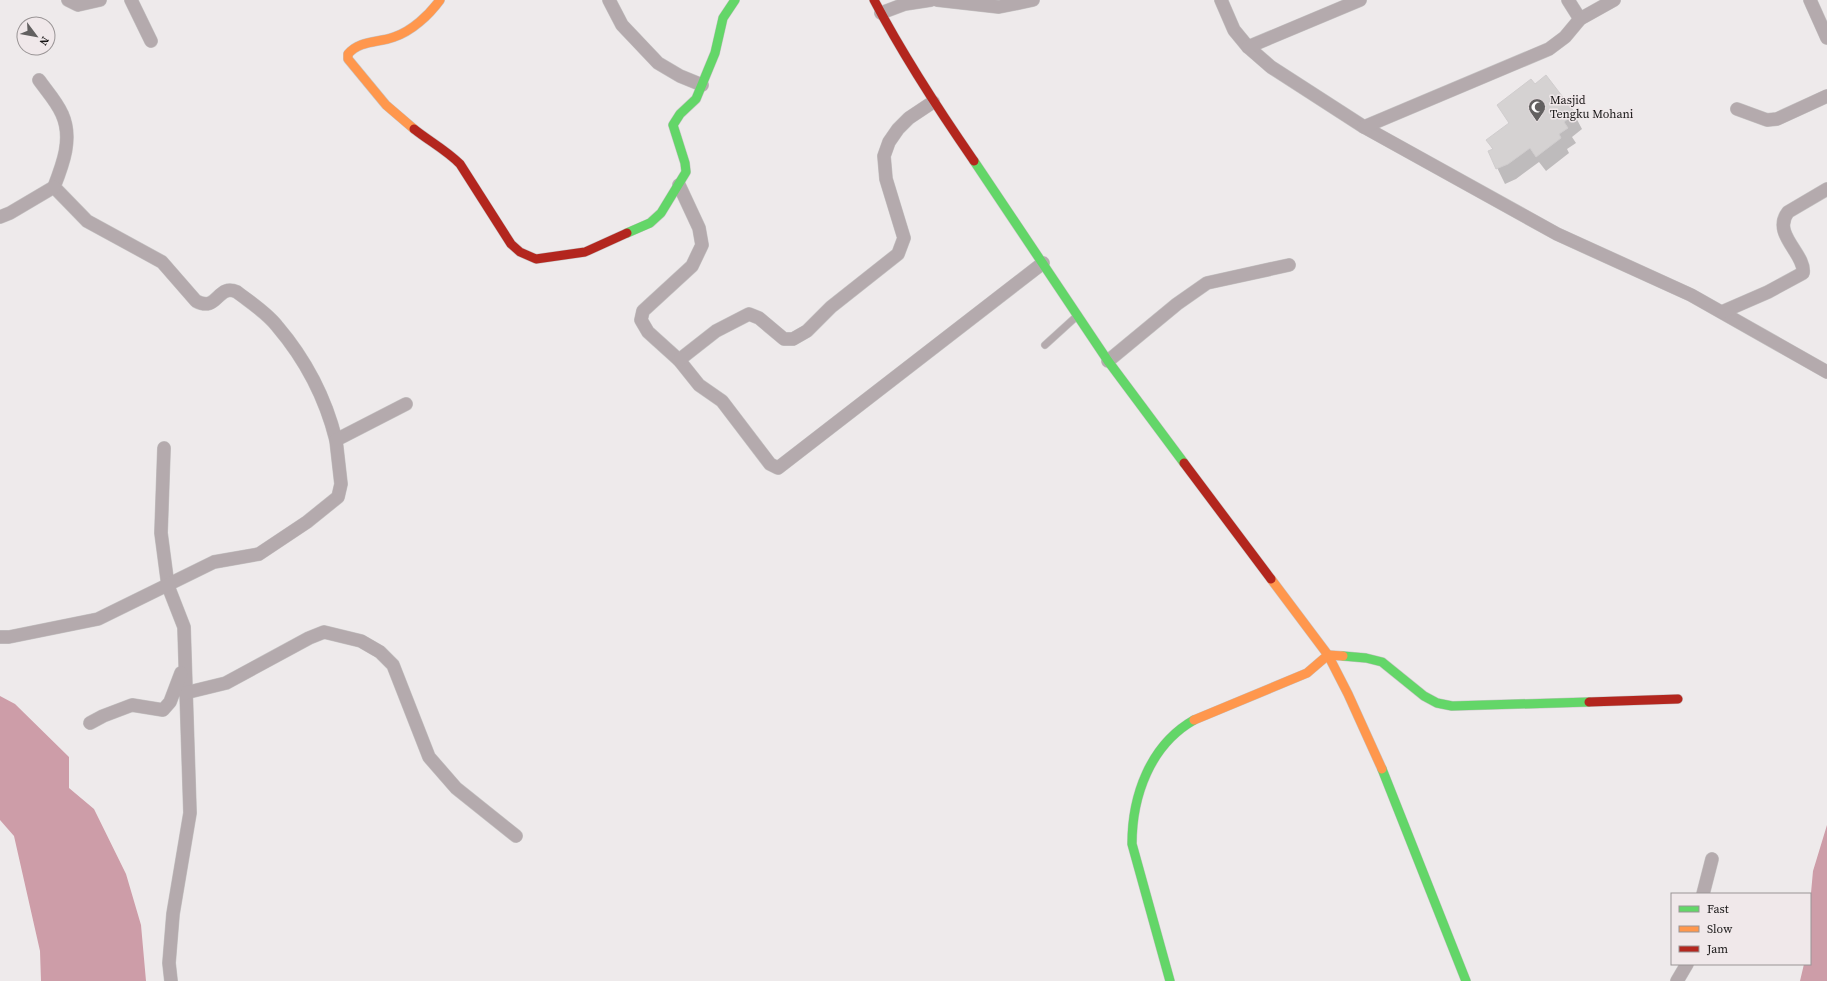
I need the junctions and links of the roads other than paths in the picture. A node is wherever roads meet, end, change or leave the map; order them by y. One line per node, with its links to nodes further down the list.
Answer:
1 (68, 0): 2 (street)
2 (100, 0)
3 (132, 0): 19 (street)
4 (440, 0): 27 (street)
5 (609, 0): 22 (street)
6 (735, 0): 22 (street)
7 (874, 0): 16 (street)
8 (931, 0): 16 (street)
9 (936, 0): 10 (street)
10 (1033, 0)
11 (1221, 0): 20 (street)
12 (1360, 0): 20 (street)
13 (1568, 0): 17 (street)
14 (1614, 0): 17 (street)
15 (1810, 0): 18 (street)
16 (881, 14): 24 (street)
17 (1580, 19): 26 (street)
18 (1827, 38)
19 (151, 41)
20 (1248, 47): 26 (street)
21 (39, 80): 28 (street)
22 (702, 86): 27 (street)
23 (1827, 96): 25 (street)
24 (933, 102): 31 (street); 36 (street)
25 (1737, 109)
26 (1364, 127): 33 (street)
27 (679, 185): 36 (street)
28 (54, 187): 30 (street); 40 (street)
29 (1827, 189): 33 (street)
30 (0, 217)
31 (1043, 263): 34 (street); 36 (street)
32 (1289, 265): 37 (street)
33 (1722, 312): 38 (street)
34 (1078, 315): 35 (lane); 37 (street)
35 (1045, 345)
36 (679, 360)
37 (1108, 361): 44 (street)
38 (1827, 372)
39 (406, 404): 40 (street)
40 (336, 440): 42 (street)
41 (164, 448): 42 (street)
42 (168, 586): 43 (street); 45 (street)
43 (0, 637)
44 (1328, 655): 47 (street); 54 (street); 55 (street)
45 (184, 666): 46 (street); 48 (street)
46 (185, 693): 49 (street); 53 (street)
47 (1678, 699)
48 (90, 723)
49 (516, 836)
50 (1712, 859): 51 (street)
51 (1702, 893)
52 (1686, 965): 56 (street)
53 (171, 981)
54 (1170, 981)
55 (1466, 981)
56 (1677, 981)

